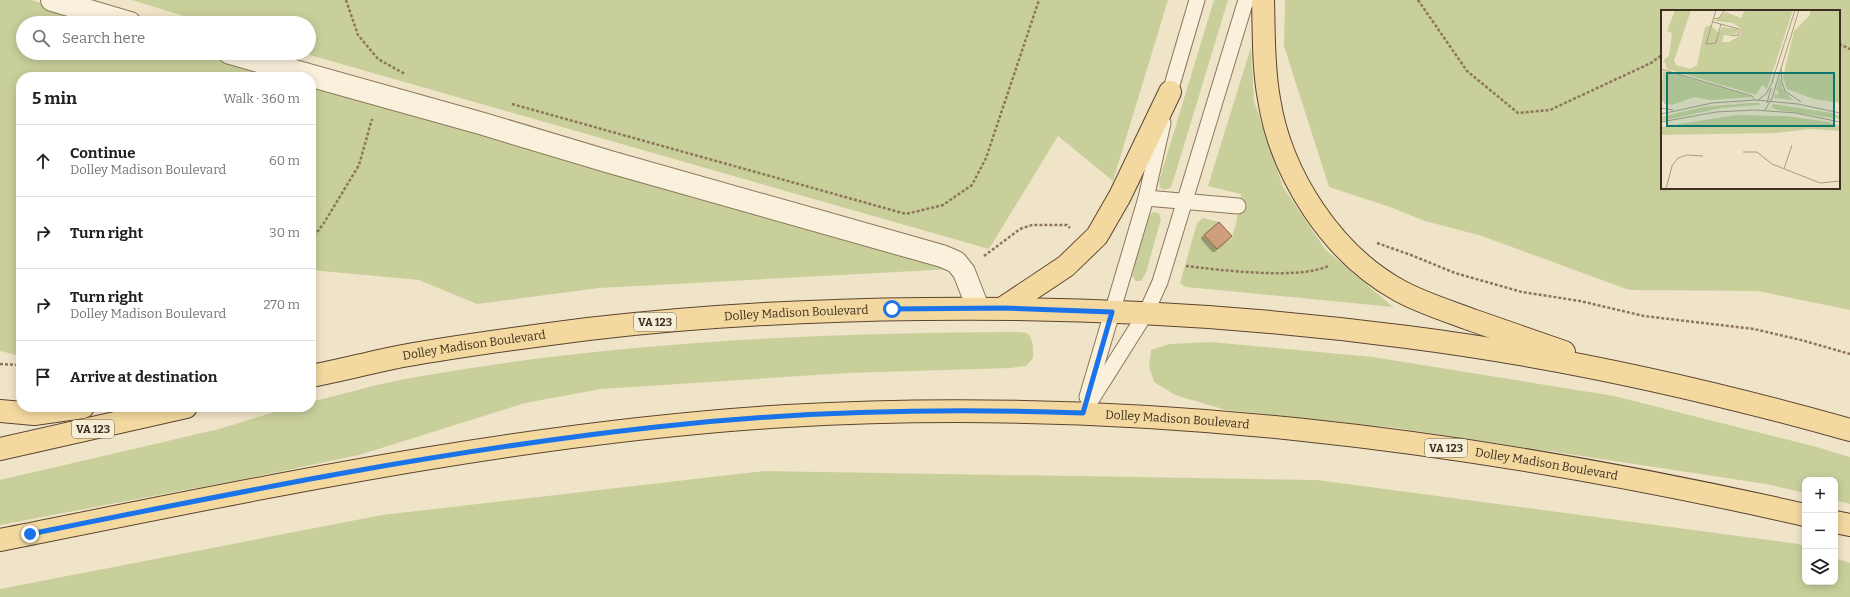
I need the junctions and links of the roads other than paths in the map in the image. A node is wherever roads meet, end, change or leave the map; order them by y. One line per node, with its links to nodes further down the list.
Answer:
1 (52, 0): 5 (street)
2 (1197, 0): 9 (lane)
3 (1246, 0): 11 (lane)
4 (1263, 0): 18 (main road)
5 (106, 16)
6 (255, 60): 7 (street)
7 (297, 72)
8 (316, 77): 13 (street)
9 (1170, 92): 10 (lane); 14 (main road)
10 (1146, 198): 11 (lane); 15 (lane)
11 (1185, 201): 12 (lane); 16 (lane)
12 (1238, 206)
13 (978, 308): 14 (main road, Dolley Madison Boulevard / VA 123); 17 (main road, Dolley Madison Boulevard / VA 123)
14 (1003, 308): 15 (main road, Dolley Madison Boulevard / VA 123)
15 (1112, 312): 16 (main road, Dolley Madison Boulevard / VA 123); 22 (lane)
16 (1146, 313): 18 (main road, Dolley Madison Boulevard / VA 123); 22 (lane)
17 (316, 375)
18 (1633, 376): 23 (main road, Dolley Madison Boulevard / VA 123)
19 (0, 411): 20 (main road)
20 (48, 412)
21 (164, 412): 24 (main road, VA 123)
22 (1083, 413): 25 (main road, Dolley Madison Boulevard / VA 123); 28 (main road, Dolley Madison Boulevard / VA 123)
23 (1850, 430)
24 (0, 449)
25 (1802, 514)
26 (1838, 523): 27 (main road)
27 (1850, 525)
28 (0, 540)

